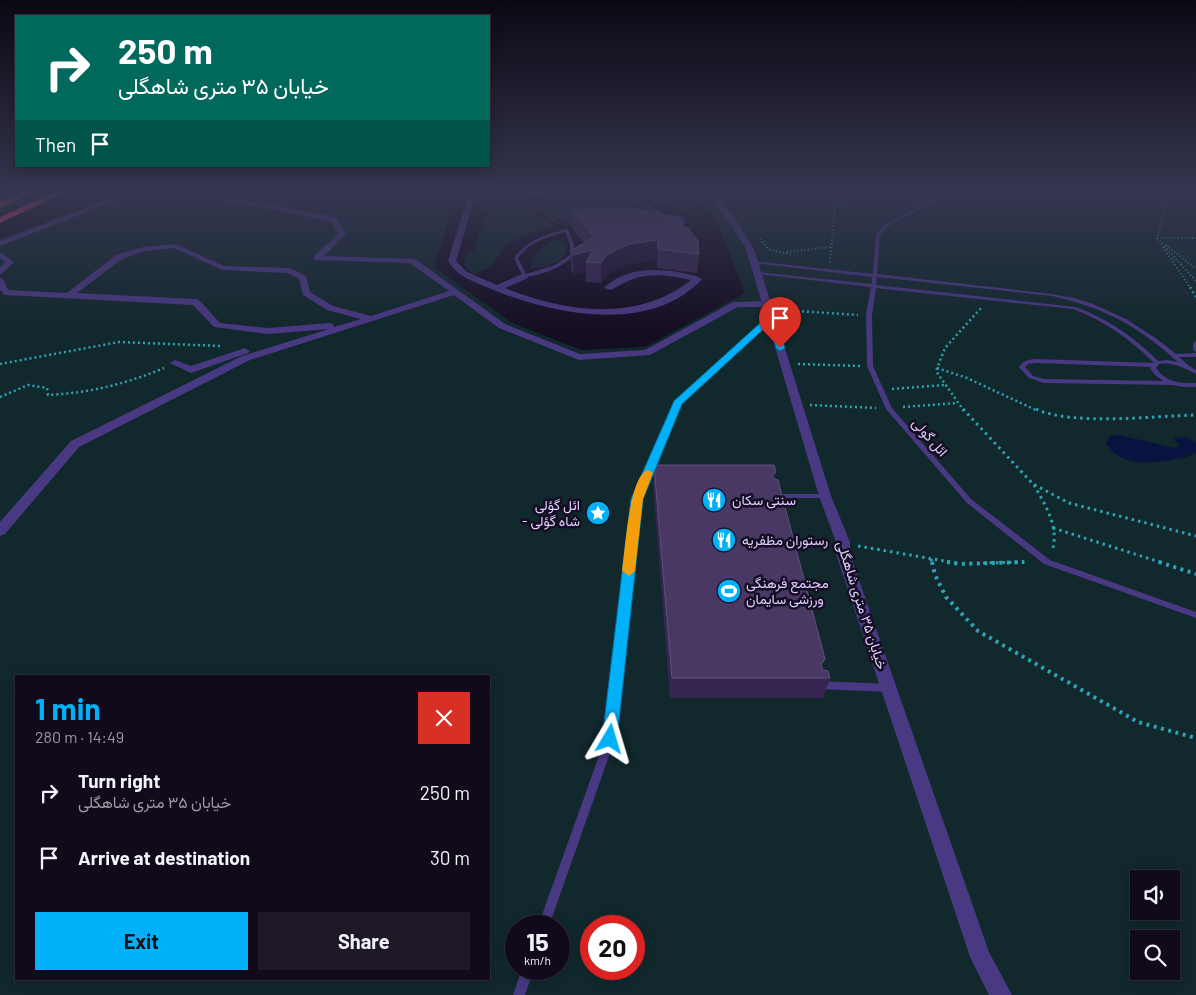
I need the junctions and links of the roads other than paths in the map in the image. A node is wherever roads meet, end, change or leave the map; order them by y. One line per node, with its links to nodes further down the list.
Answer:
1 (17, 237): 8 (street)
2 (338, 237): 18 (street)
3 (459, 237): 16 (street)
4 (545, 237): 13 (lane)
5 (569, 237): 13 (lane)
6 (742, 237): 10 (street, خیابان ۳۵ متری شاهگلی)
7 (878, 237): 12 (lane, ائل گولی)
8 (0, 244)
9 (0, 254): 11 (street)
10 (755, 268): 12 (lane); 15 (lane); 20 (street, خیابان ۳۵ متری شاهگلی)
11 (0, 272)
12 (875, 274): 15 (lane, ائل گولی); 26 (lane)
13 (526, 276): 16 (street)
14 (0, 280): 19 (street)
15 (874, 284): 28 (lane); 36 (lane, ائل گولی)
16 (497, 288): 17 (street)
17 (608, 288)
18 (456, 292): 20 (street); 21 (street)
19 (69, 295): 21 (street); 21 (street)
20 (768, 310): 34 (street, خیابان ۳۵ متری شاهگلی); 39 (lane)
21 (372, 319): 22 (street)
22 (324, 334): 27 (street); 35 (street)
23 (1196, 343): 24 (lane)
24 (1196, 350)
25 (1196, 355): 26 (lane)
26 (1174, 356): 29 (lane)
27 (175, 364)
28 (1155, 364): 29 (lane); 31 (lane); 31 (lane)
29 (1186, 366): 30 (lane)
30 (1196, 372)
31 (1172, 383): 32 (lane)
32 (1196, 384)
33 (772, 496): 34 (lane)
34 (825, 496): 38 (street, خیابان ۳۵ متری شاهگلی)
35 (0, 531)
36 (1196, 615)
37 (820, 685): 38 (lane)
38 (889, 688): 42 (street, خیابان ۳۵ متری شاهگلی)
39 (547, 915)
40 (524, 980): 41 (lane)
41 (519, 995)
42 (1001, 995)

